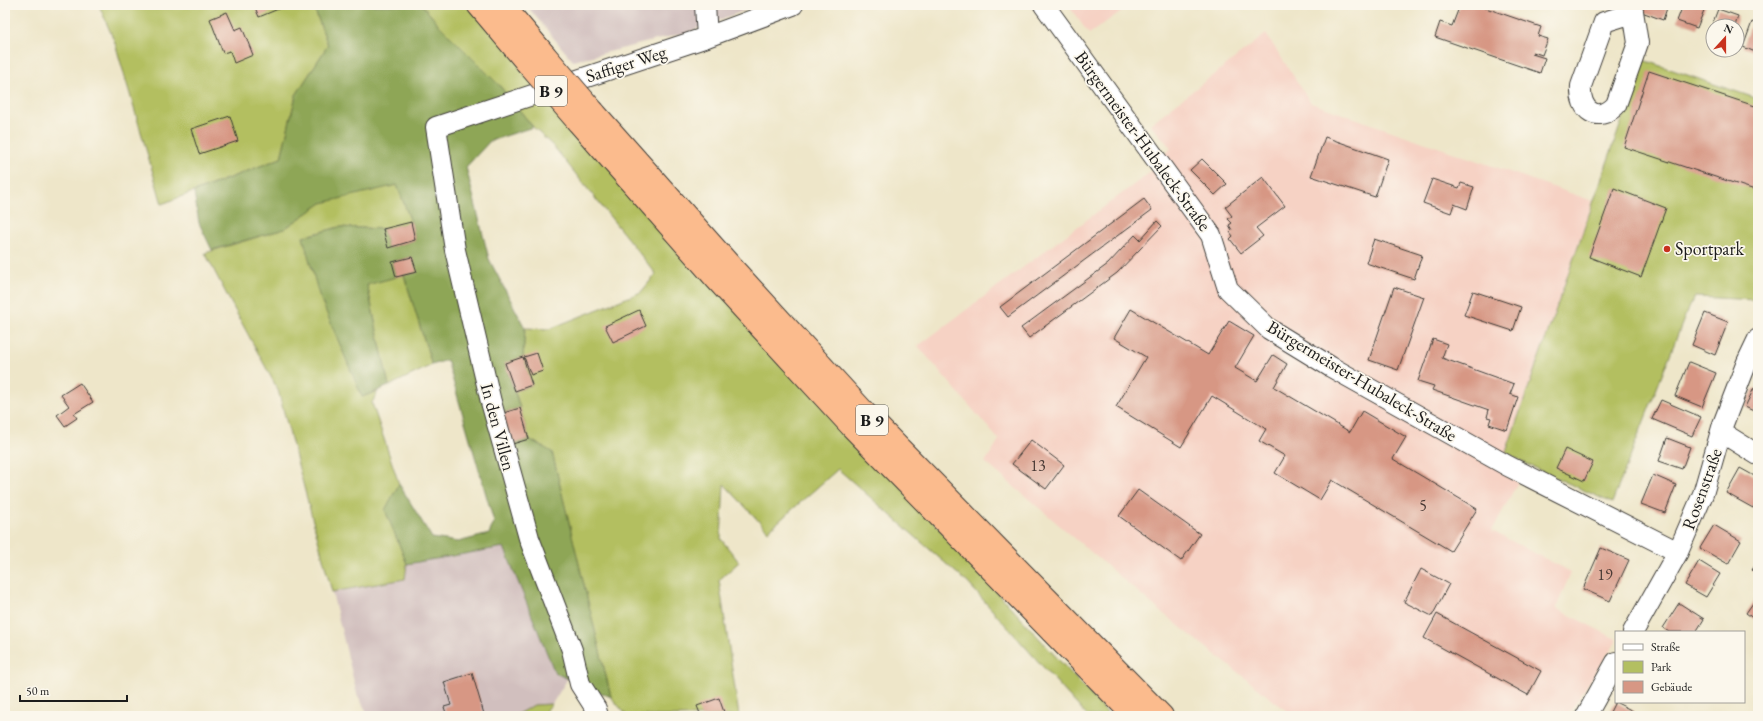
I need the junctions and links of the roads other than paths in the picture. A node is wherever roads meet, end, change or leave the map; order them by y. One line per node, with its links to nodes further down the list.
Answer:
1 (478, 5): 8 (highway, B 9)
2 (503, 5): 8 (highway, B 9)
3 (705, 5): 7 (street)
4 (793, 5): 7 (street, Saffiger Weg)
5 (1044, 5): 15 (street, Bürgermeister-Hubaleck-Straße)
6 (1633, 9): 6 (street)
7 (707, 37): 10 (street, Saffiger Weg)
8 (535, 59): 9 (highway, B 9, bridge)
9 (586, 116): 19 (highway, B 9); 20 (highway, B 9)
10 (436, 127): 18 (street, In den Villen)
11 (1758, 339): 12 (street, Rosenstraße)
12 (1753, 364): 13 (street, Rosenstraße)
13 (1721, 432): 14 (street); 15 (street, Rosenstraße)
14 (1758, 455)
15 (1678, 552): 16 (street, Rosenstraße)
16 (1634, 631)
17 (1615, 664): 21 (street)
18 (598, 716)
19 (1134, 716)
20 (1162, 716)
21 (1586, 716)

